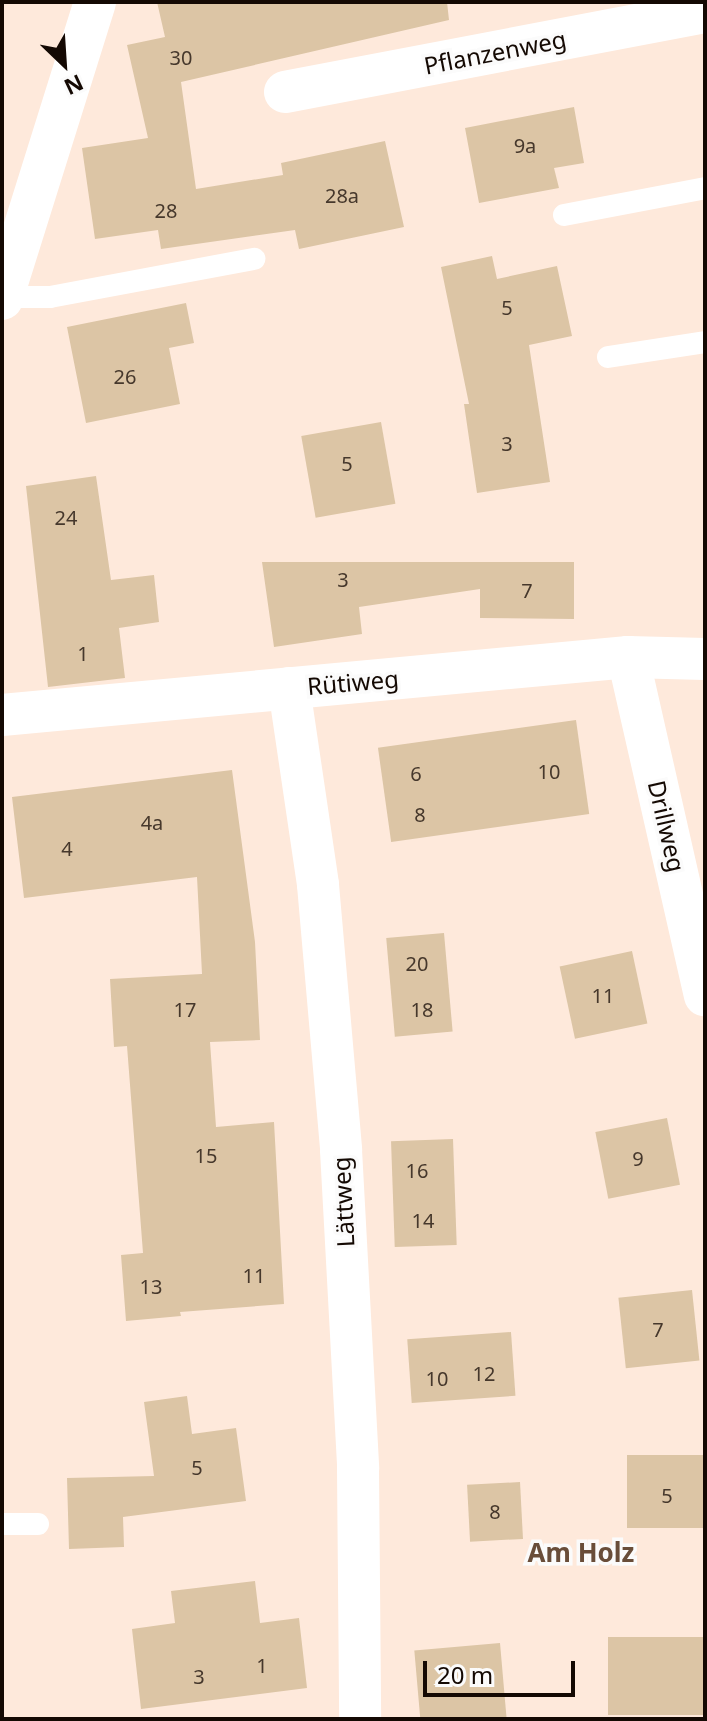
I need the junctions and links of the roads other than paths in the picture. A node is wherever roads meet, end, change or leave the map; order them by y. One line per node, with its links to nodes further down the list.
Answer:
1 (95, 2): 7 (street)
2 (705, 12): 3 (street, Pflanzenweg)
3 (285, 92)
4 (705, 188): 5 (lane)
5 (564, 215)
6 (254, 259): 7 (lane)
7 (5, 282)
8 (705, 342): 9 (lane)
9 (608, 357)
10 (628, 657): 11 (street, Rütiweg); 12 (street, Rütiweg); 14 (street, Drillweg)
11 (705, 659)
12 (289, 688): 13 (street, Rütiweg); 17 (street, Lättweg)
13 (2, 715)
14 (705, 995)
15 (2, 1524): 16 (lane)
16 (38, 1524)
17 (360, 1719)

